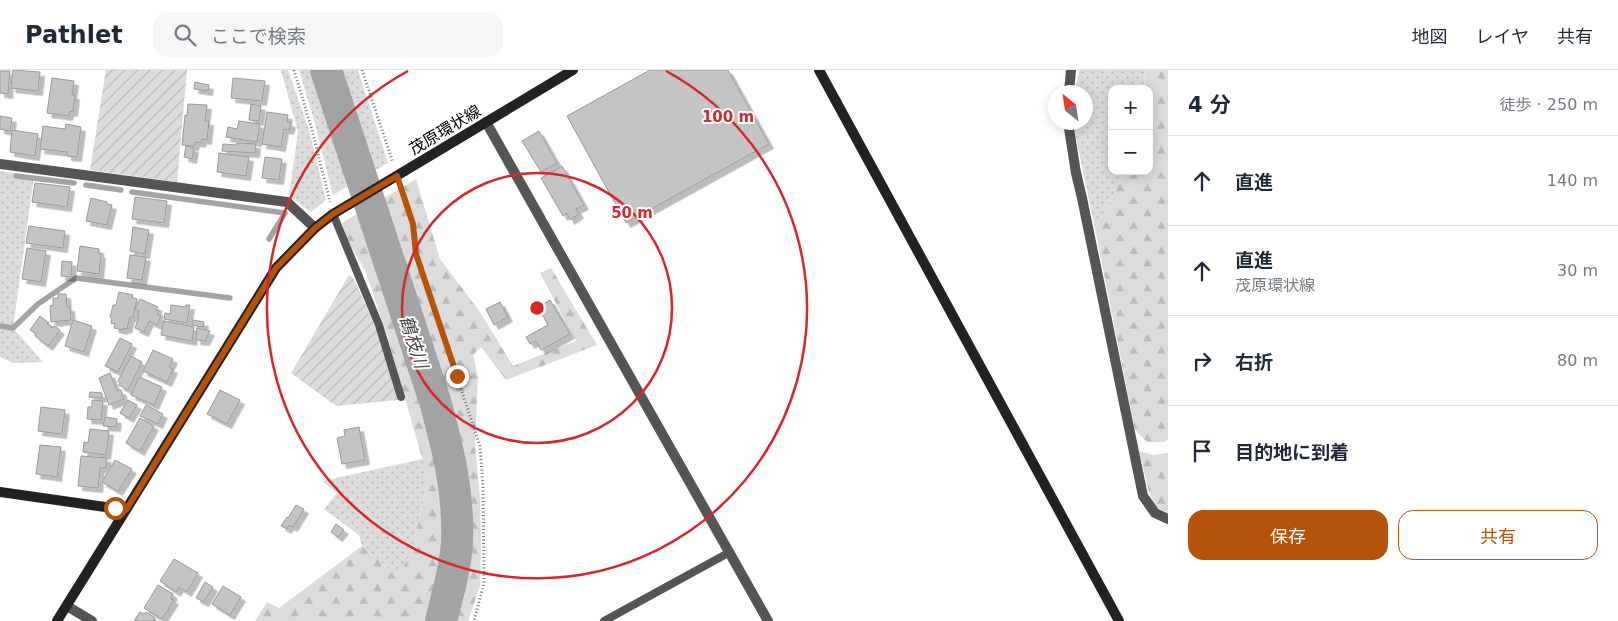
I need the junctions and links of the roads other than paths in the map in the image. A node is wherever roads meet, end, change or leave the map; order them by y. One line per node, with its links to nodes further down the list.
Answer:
1 (573, 70): 5 (main road, 茂原環状線)
2 (819, 70): 20 (main road)
3 (1071, 70): 4 (street)
4 (1070, 85)
5 (486, 122): 8 (main road, 茂原環状線); 14 (street)
6 (1069, 130): 13 (street)
7 (0, 164): 9 (street)
8 (333, 214): 9 (main road, 茂原環状線); 10 (lane)
9 (315, 228): 12 (main road, 茂原環状線)
10 (401, 397)
11 (0, 492): 12 (main road)
12 (126, 510): 15 (main road, 茂原環状線)
13 (1168, 519)
14 (730, 552): 18 (lane); 19 (street)
15 (67, 606): 16 (main road, 茂原環状線); 17 (street)
16 (57, 621)
17 (92, 621)
18 (604, 621)
19 (768, 621)
20 (1119, 621)

